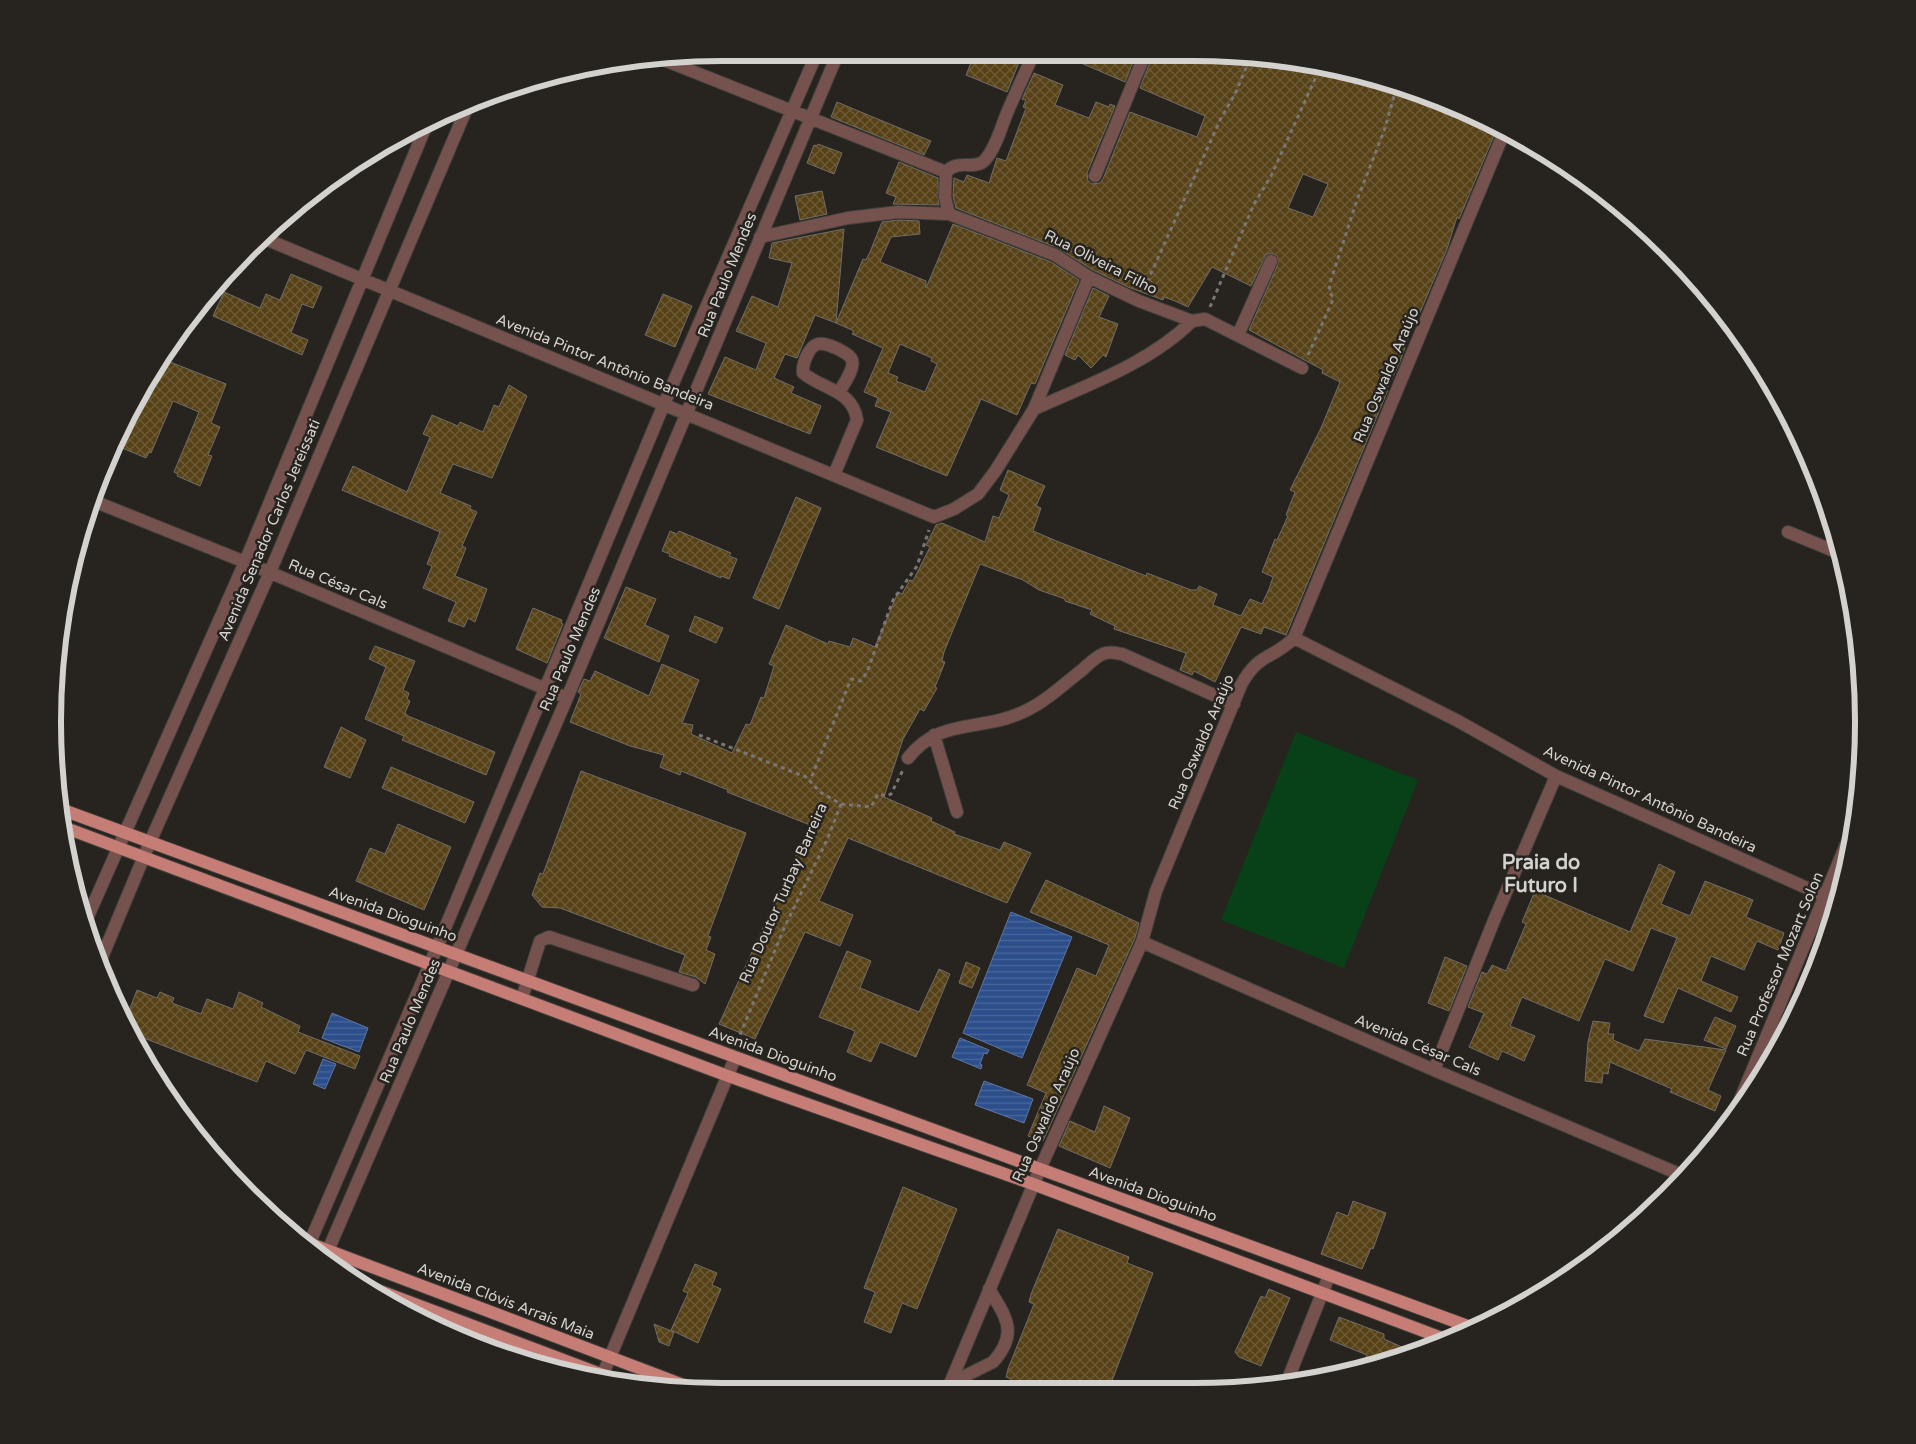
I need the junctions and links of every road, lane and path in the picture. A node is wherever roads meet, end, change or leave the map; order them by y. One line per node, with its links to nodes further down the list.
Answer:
1 (814, 61): 9 (street, Rua Paulo Mendes)
2 (835, 61): 11 (street, Rua Paulo Mendes)
3 (1031, 61): 15 (street)
4 (1142, 61): 17 (street)
5 (673, 64): 9 (street)
6 (1248, 64): 25 (path)
7 (1318, 73): 28 (path)
8 (1395, 93): 31 (path)
9 (792, 112): 11 (street); 14 (street, Rua Paulo Mendes)
10 (464, 114): 24 (street, Avenida Senador Carlos Jereissati)
11 (810, 118): 15 (street); 16 (street, Rua Paulo Mendes)
12 (423, 133): 23 (street, Avenida Senador Carlos Jereissati)
13 (1502, 138): 43 (street, Rua Oswaldo Araújo)
14 (768, 168): 16 (street); 26 (street, Rua Paulo Mendes)
15 (946, 172): 18 (street)
16 (786, 175): 19 (street, Rua Paulo Mendes)
17 (1095, 176)
18 (949, 214): 19 (street, Rua Oliveira Filho); 22 (street, Rua Oliveira Filho)
19 (760, 237): 27 (street, Rua Paulo Mendes)
20 (270, 241): 23 (street, Avenida Pintor Antônio Bandeira)
21 (1271, 260): 30 (street)
22 (1089, 277): 25 (street, Rua Oliveira Filho); 34 (street)
23 (363, 280): 24 (street, Avenida Pintor Antônio Bandeira); 41 (street, Avenida Senador Carlos Jereissati)
24 (389, 291): 33 (street, Avenida Pintor Antônio Bandeira); 42 (street, Avenida Senador Carlos Jereissati)
25 (1139, 301): 29 (street, Rua Oliveira Filho)
26 (709, 304): 27 (street); 33 (street, Rua Paulo Mendes)
27 (728, 313): 35 (street, Rua Paulo Mendes)
28 (1205, 319): 29 (street, Rua Oliveira Filho); 30 (street)
29 (1192, 321): 34 (street)
30 (1238, 335): 31 (street)
31 (1302, 368)
32 (839, 392): 36 (street)
33 (664, 404): 35 (street, Avenida Pintor Antônio Bandeira); 44 (street, Rua Paulo Mendes)
34 (1034, 410): 38 (street)
35 (687, 414): 36 (street, Avenida Pintor Antônio Bandeira); 45 (street, Rua Paulo Mendes)
36 (834, 475): 38 (street, Avenida Pintor Antônio Bandeira)
37 (99, 503): 41 (street, Rua César Cals)
38 (934, 517): 51 (path, Rua Doutor Turbay Barreira)
39 (1788, 532): 40 (street)
40 (1832, 550)
41 (245, 562): 42 (street, Rua César Cals); 56 (street, Avenida Senador Carlos Jereissati)
42 (270, 572): 44 (street, Rua César Cals); 57 (street, Avenida Senador Carlos Jereissati)
43 (1294, 638): 46 (street, Rua Oswaldo Araújo); 50 (street, Avenida Pintor Antônio Bandeira)
44 (546, 689): 45 (street, Rua César Cals); 59 (street, Rua Paulo Mendes)
45 (567, 698): 61 (street, Rua Paulo Mendes)
46 (1234, 704): 48 (street); 65 (street, Rua Oswaldo Araújo)
47 (699, 735): 51 (path)
48 (934, 735): 49 (street); 54 (street)
49 (908, 758): 52 (path)
50 (1556, 776): 62 (street, Avenida Pintor Antônio Bandeira); 78 (street)
51 (811, 779): 52 (path, Rua Doutor Turbay Barreira)
52 (841, 804): 76 (path, Rua Doutor Turbay Barreira)
53 (68, 812): 56 (main road, Avenida Dioguinho)
54 (957, 812)
55 (71, 830): 58 (main road, Avenida Dioguinho)
56 (125, 832): 57 (main road, Avenida Dioguinho); 58 (street, Avenida Senador Carlos Jereissati)
57 (150, 842): 60 (street, Avenida Senador Carlos Jereissati); 66 (main road, Avenida Dioguinho)
58 (118, 847): 60 (main road, Avenida Dioguinho); 64 (street, Avenida Senador Carlos Jereissati)
59 (478, 849): 61 (street); 66 (street, Rua Paulo Mendes)
60 (144, 857): 67 (street, Avenida Senador Carlos Jereissati); 69 (main road, Avenida Dioguinho)
61 (498, 857): 68 (street, Rua Paulo Mendes)
62 (1831, 899)
63 (1829, 903): 74 (street, Rua Professor Mozart Solon)
64 (90, 912)
65 (1142, 942): 78 (street, Avenida César Cals); 80 (street, Rua Oswaldo Araújo)
66 (437, 948): 68 (main road, Avenida Dioguinho); 69 (street, Rua Paulo Mendes)
67 (104, 953)
68 (456, 954): 70 (street, Rua Paulo Mendes); 71 (main road, Avenida Dioguinho)
69 (430, 964): 70 (main road, Avenida Dioguinho); 83 (street, Rua Paulo Mendes)
70 (449, 971): 73 (main road, Avenida Dioguinho); 84 (street, Rua Paulo Mendes)
71 (527, 980): 72 (street); 73 (street); 76 (main road, Avenida Dioguinho)
72 (692, 985)
73 (522, 998): 79 (main road, Avenida Dioguinho)
74 (1772, 1026): 75 (street); 77 (street, Rua Professor Mozart Solon)
75 (1779, 1029)
76 (733, 1057): 79 (street); 80 (main road, Avenida Dioguinho)
77 (1758, 1065)
78 (1434, 1070): 81 (street, Avenida César Cals)
79 (728, 1076): 82 (main road, Avenida Dioguinho); 92 (street)
80 (1040, 1169): 82 (street, Rua Oswaldo Araújo); 86 (main road, Avenida Dioguinho)
81 (1677, 1173)
82 (1033, 1184): 87 (street, Rua Oswaldo Araújo); 88 (main road, Avenida Dioguinho)
83 (311, 1239)
84 (328, 1251)
85 (333, 1255): 92 (main road, Avenida Clóvis Arrais Maia)
86 (1330, 1276): 88 (street); 90 (main road, Avenida Dioguinho)
87 (989, 1289): 97 (street, Rua Oswaldo Araújo); 98 (street)
88 (1323, 1291): 91 (main road, Avenida Dioguinho); 95 (street)
89 (399, 1298): 93 (main road)
90 (1464, 1325)
91 (1437, 1336)
92 (610, 1357): 94 (street); 96 (main road, Avenida Clóvis Arrais Maia)
93 (591, 1370)
94 (604, 1372)
95 (1289, 1375)
96 (671, 1380)
97 (950, 1383)
98 (952, 1383)

